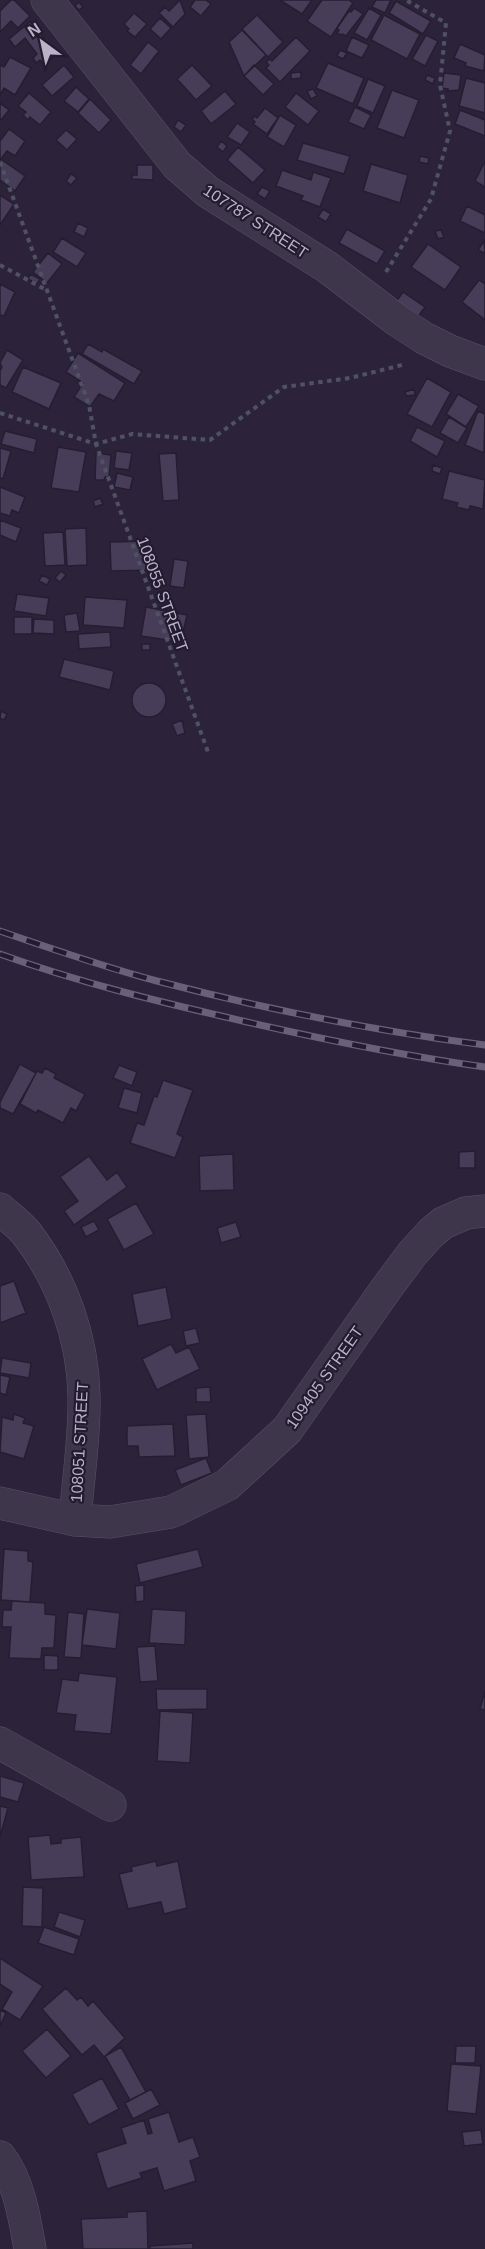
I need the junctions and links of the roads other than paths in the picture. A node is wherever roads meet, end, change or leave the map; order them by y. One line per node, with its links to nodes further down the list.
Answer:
1 (47, 0): 2 (street, 107787 STREET)
2 (485, 364)
3 (0, 1209): 6 (street, 108051 STREET)
4 (485, 1211): 6 (street, 109405 STREET)
5 (0, 1503): 6 (street, 109405 STREET)
6 (75, 1520)
7 (0, 1743): 8 (street)
8 (110, 1805)
9 (0, 2157): 10 (street)
10 (30, 2249)

